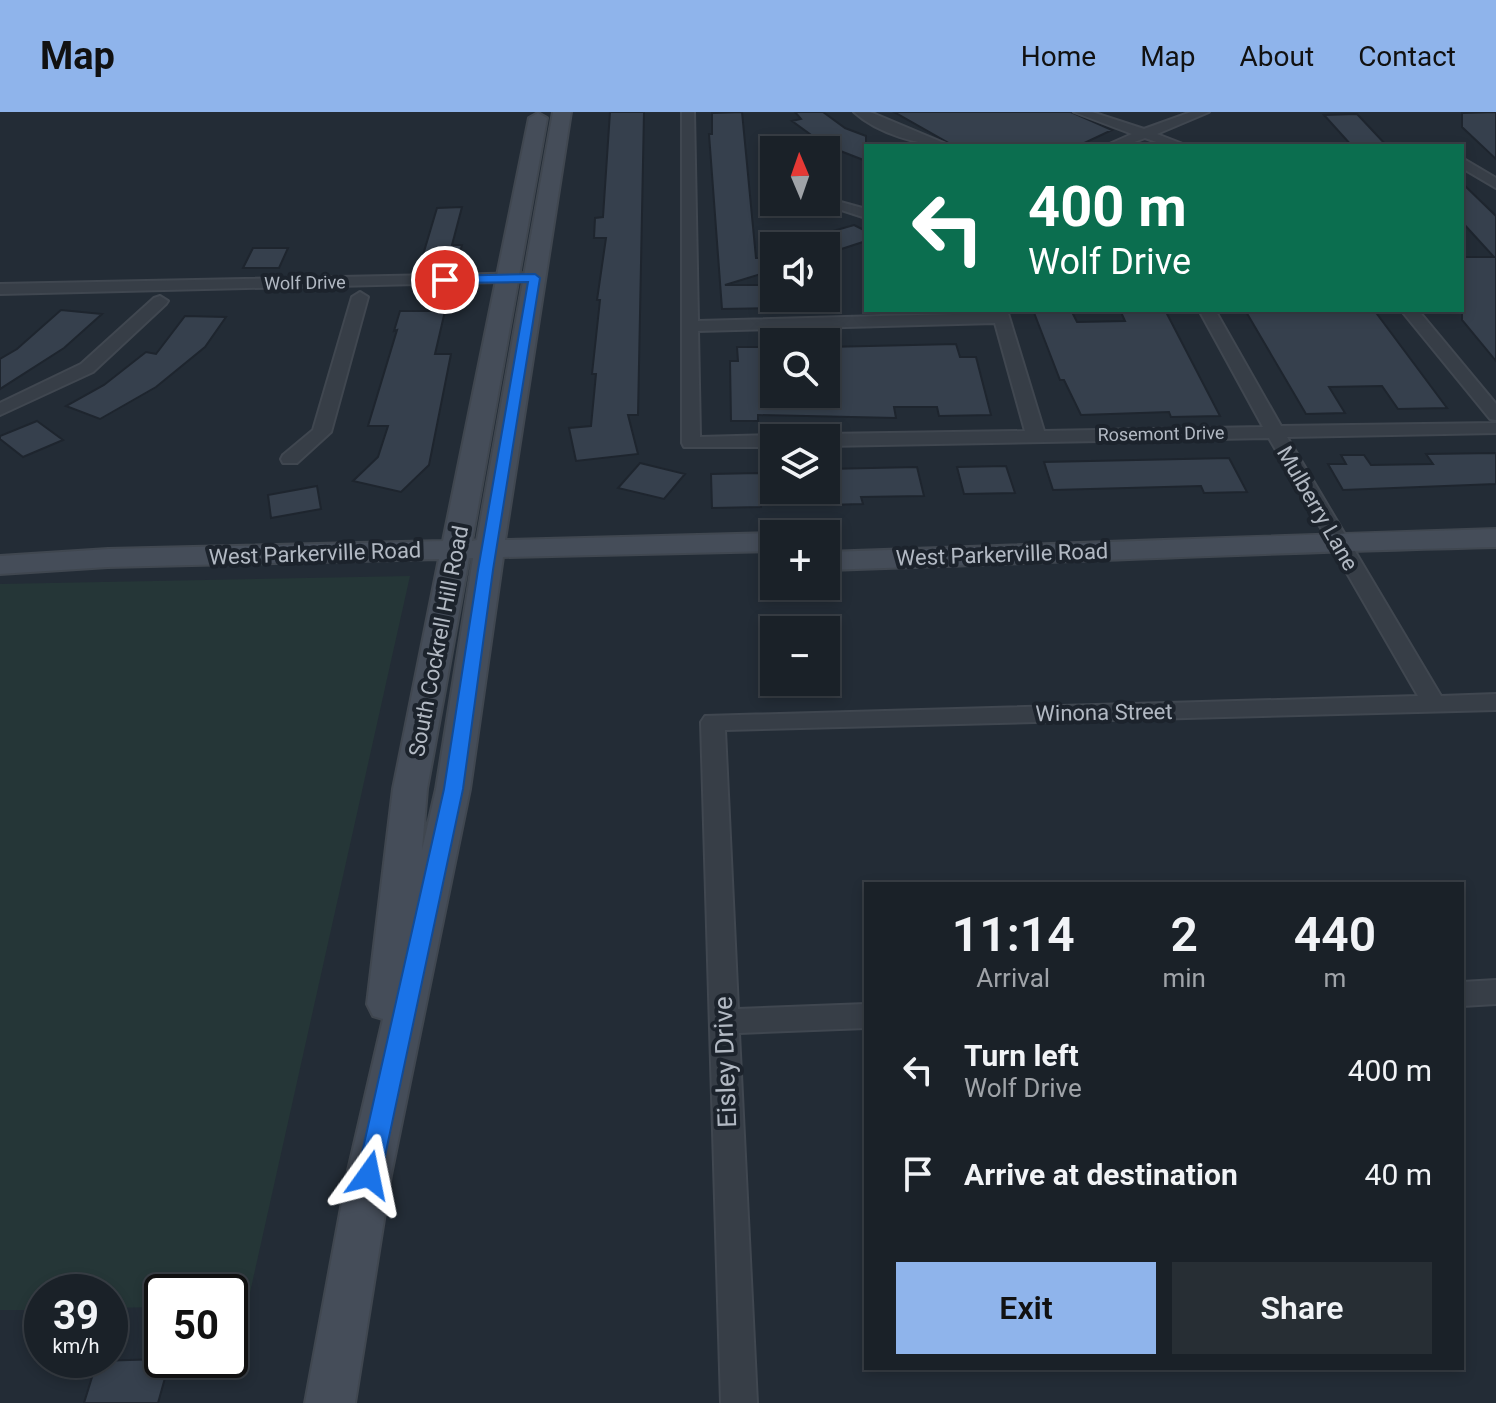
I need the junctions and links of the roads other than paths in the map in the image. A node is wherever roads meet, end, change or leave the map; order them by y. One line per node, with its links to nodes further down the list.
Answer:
1 (539, 112): 8 (main road, South Cockrell Hill Road)
2 (562, 112): 9 (main road, South Cockrell Hill Road)
3 (688, 112): 25 (street)
4 (860, 112): 10 (street)
5 (1080, 112): 7 (street)
6 (1203, 112): 7 (street)
7 (1148, 132): 11 (street); 12 (street)
8 (534, 140): 9 (main road); 17 (main road, South Cockrell Hill Road)
9 (557, 140): 17 (main road, South Cockrell Hill Road)
10 (938, 144)
11 (1117, 144)
12 (1176, 144)
13 (1464, 163): 14 (street)
14 (1496, 184)
15 (840, 207): 16 (street)
16 (864, 213)
17 (519, 286): 18 (street, Wolf Drive); 20 (street, Wolf Drive); 39 (main road, South Cockrell Hill Road)
18 (75, 287): 19 (street, Wolf Drive); 21 (street, Wolf Drive)
19 (0, 289)
20 (360, 297): 21 (street, Wolf Drive); 33 (street)
21 (160, 301): 26 (street)
22 (1208, 312): 29 (street, Mulberry Lane)
23 (1411, 312): 27 (street)
24 (1000, 314): 25 (street); 30 (street)
25 (690, 326): 32 (street)
26 (0, 410)
27 (1496, 415)
28 (1496, 428): 29 (street, Rosemont Drive)
29 (1274, 432): 30 (street, Rosemont Drive); 36 (street, Mulberry Lane)
30 (1036, 436): 31 (street, Rosemont Drive)
31 (840, 440)
32 (760, 441)
33 (290, 459)
34 (1496, 538): 36 (main road, West Parkerville Road)
35 (840, 542): 38 (main road, West Parkerville Road)
36 (1337, 542): 38 (main road, West Parkerville Road); 45 (street, Mulberry Lane)
37 (760, 543): 39 (main road, West Parkerville Road)
38 (1178, 546): 40 (main road, West Parkerville Road)
39 (470, 560): 41 (main road, West Parkerville Road); 42 (main road, West Parkerville Road); 43 (main road, West Parkerville Road); 51 (main road, South Cockrell Hill Road)
40 (840, 561)
41 (760, 562)
42 (0, 565)
43 (0, 579)
44 (1496, 702): 45 (street, Winona Street)
45 (1434, 703): 46 (street, Winona Street)
46 (713, 722): 50 (street, Eisley Drive)
47 (1496, 992): 48 (street)
48 (1464, 994)
49 (864, 1016): 50 (street)
50 (723, 1022): 52 (street, Eisley Drive)
51 (330, 1403)
52 (739, 1403)

